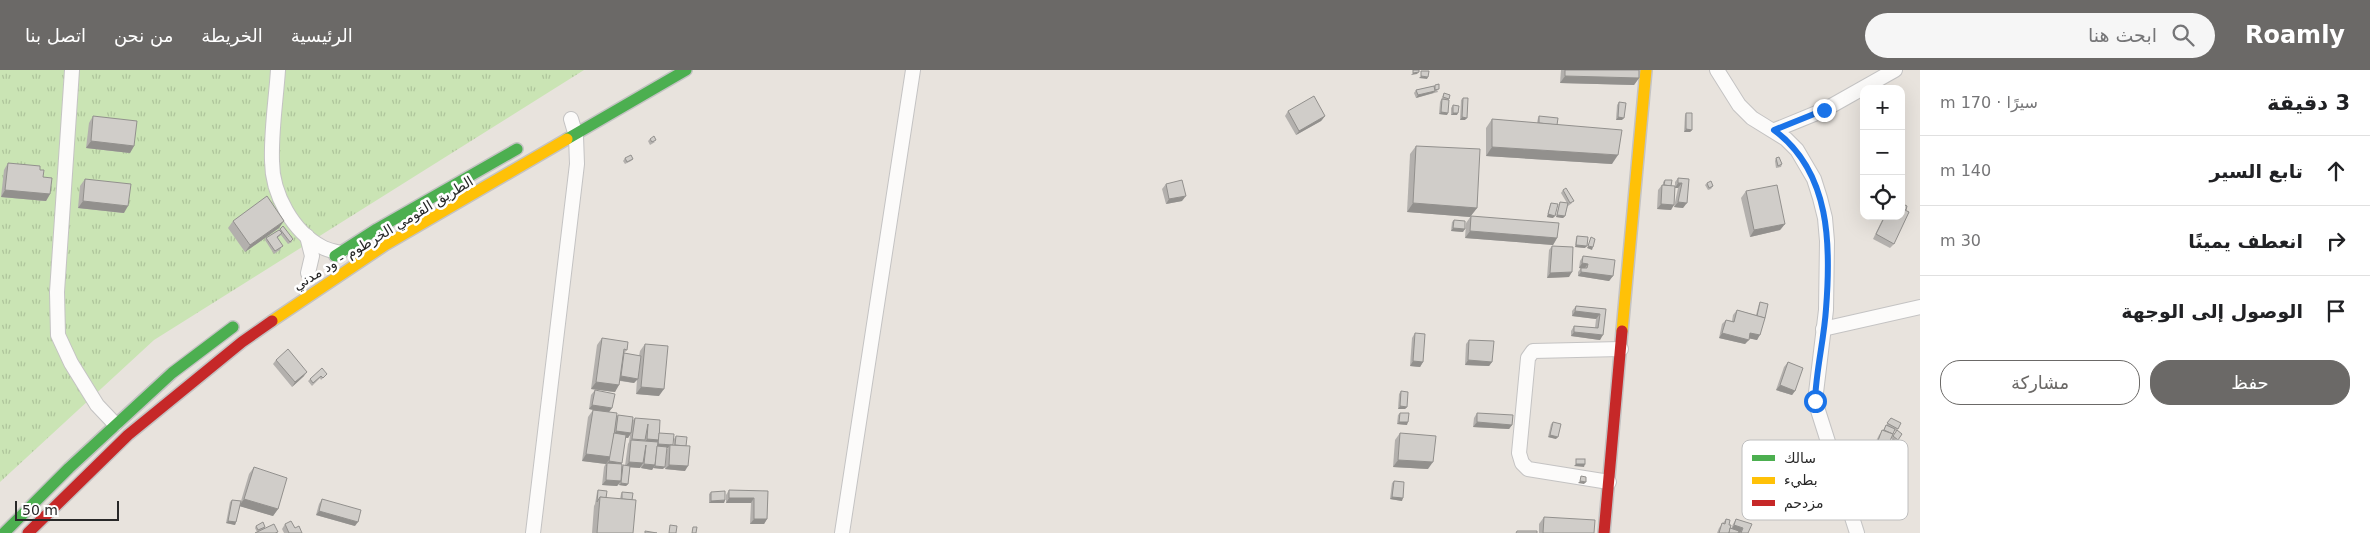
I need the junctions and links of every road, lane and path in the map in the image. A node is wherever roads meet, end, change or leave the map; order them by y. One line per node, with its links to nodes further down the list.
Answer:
1 (72, 70): 19 (street)
2 (278, 70): 12 (street)
3 (686, 70): 10 (main road, الطريق القومي الخرطوم - ود مدني)
4 (913, 70): 26 (street)
5 (1646, 70): 18 (main road)
6 (1717, 70): 9 (street)
7 (1895, 70): 9 (street)
8 (571, 119): 10 (street)
9 (1774, 130): 17 (street)
10 (576, 136): 24 (main road, الطريق القومي الخرطوم - ود مدني); 25 (street)
11 (530, 141): 13 (main road, الطريق القومي الخرطوم - ود مدني)
12 (307, 236): 13 (street); 14 (street)
13 (340, 253): 14 (main road, الطريق القومي الخرطوم - ود مدني)
14 (304, 276)
15 (1920, 307): 17 (street)
16 (241, 321): 19 (main road)
17 (1823, 329): 20 (street)
18 (1621, 349): 21 (main road); 21 (street)
19 (115, 424): 23 (main road)
20 (1827, 440)
21 (1609, 482): 27 (main road)
22 (1853, 520): 28 (street)
23 (4, 533)
24 (28, 533)
25 (533, 533)
26 (842, 533)
27 (1604, 533)
28 (1857, 533)

